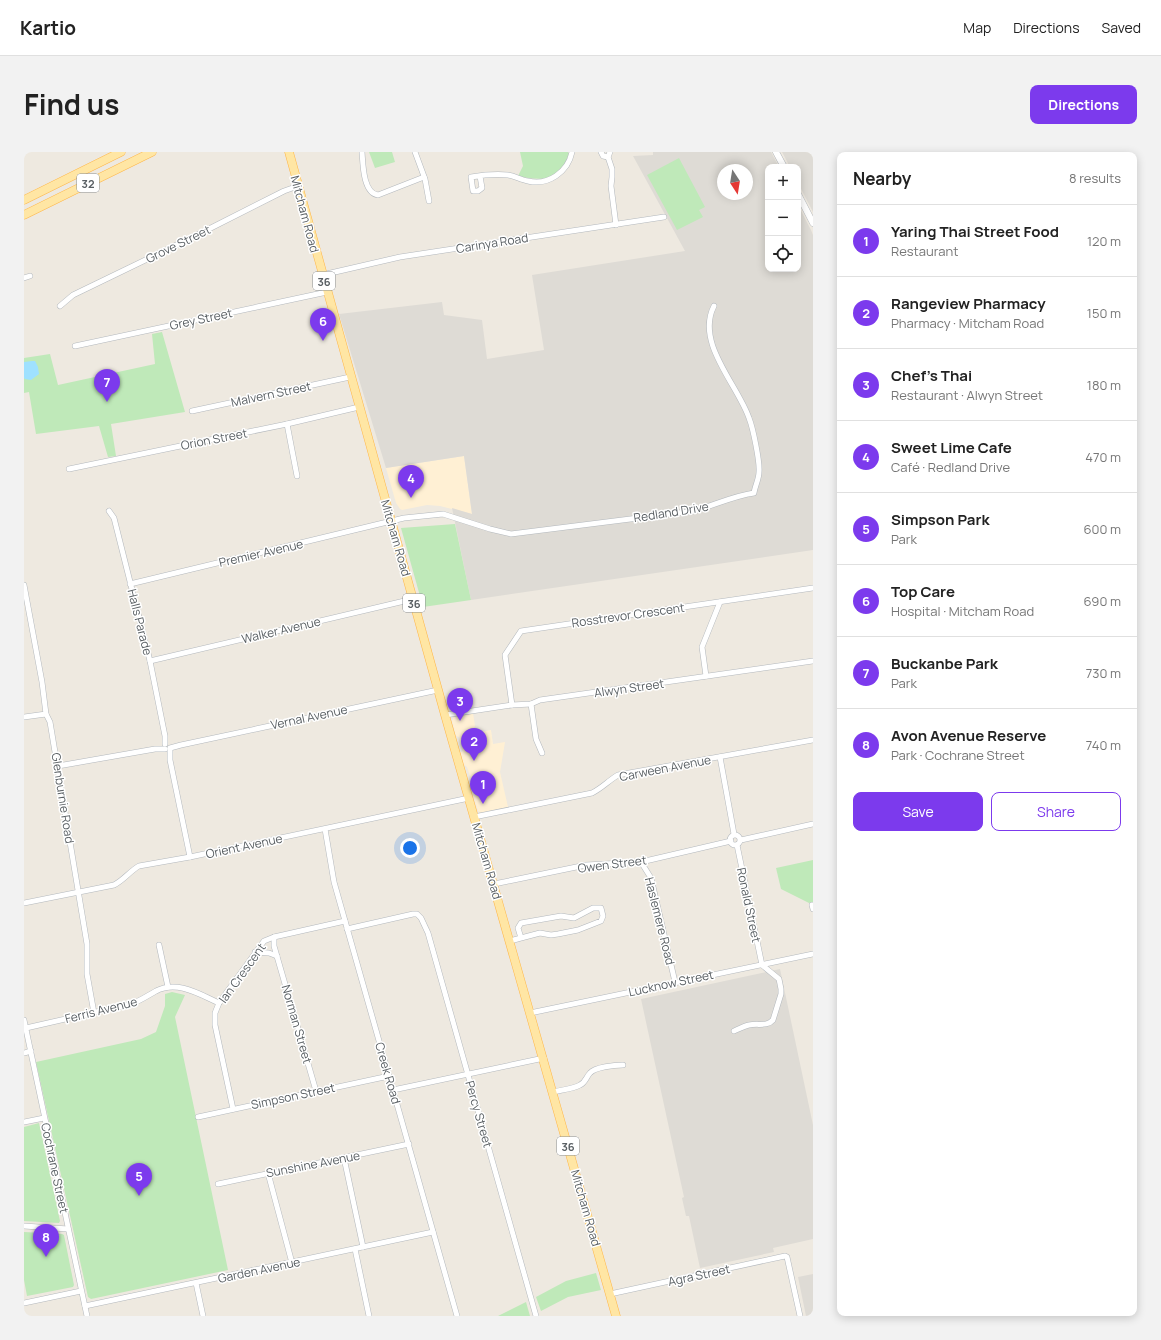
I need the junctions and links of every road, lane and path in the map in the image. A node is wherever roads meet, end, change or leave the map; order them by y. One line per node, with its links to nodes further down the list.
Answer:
1 (121, 152): 14 (main road, 32)
2 (152, 152): 17 (main road, 32)
3 (288, 152): 13 (main road, Mitcham Road / 36)
4 (362, 152): 12 (street)
5 (415, 152): 12 (street)
6 (572, 152): 11 (street)
7 (601, 152): 9 (street)
8 (776, 152): 10 (street)
9 (609, 154): 20 (street)
10 (782, 164)
11 (480, 176)
12 (424, 177): 16 (street)
13 (298, 186): 21 (main road, Mitcham Road / 36); 25 (street, Grove Street)
14 (24, 200)
15 (801, 200): 19 (street)
16 (429, 201)
17 (24, 215)
18 (664, 217): 20 (street, Carinya Road)
19 (813, 223)
20 (616, 224): 21 (street, Carinya Road)
21 (322, 275): 24 (main road, Mitcham Road / 36)
22 (30, 276): 23 (street)
23 (24, 278)
24 (327, 292): 27 (street, Grey Street); 28 (main road, Mitcham Road / 36)
25 (60, 306)
26 (714, 306): 35 (street, Redland Drive)
27 (75, 346)
28 (350, 377): 29 (main road, Mitcham Road / 36); 30 (street, Malvern Street)
29 (359, 407): 31 (street, Orion Street); 35 (main road, Mitcham Road / 36)
30 (192, 412)
31 (287, 424): 32 (street, Orion Street); 33 (street)
32 (69, 469)
33 (297, 476)
34 (109, 511): 36 (street, Halls Parade)
35 (391, 522): 36 (street, Premier Avenue); 39 (main road, Mitcham Road / 36)
36 (130, 584): 41 (street, Halls Parade)
37 (24, 585): 47 (street, Glenburnie Road)
38 (813, 588): 40 (street, Rosstrevor Crescent)
39 (413, 599): 41 (street, Walker Avenue); 44 (main road, Mitcham Road / 36)
40 (720, 602): 43 (street); 46 (street, Rosstrevor Crescent)
41 (150, 661): 51 (street, Halls Parade)
42 (813, 661): 43 (street, Alwyn Street)
43 (706, 676): 45 (street, Alwyn Street)
44 (438, 690): 48 (main road, Mitcham Road / 36); 51 (street, Vernal Avenue)
45 (531, 704): 46 (street, Alwyn Street); 52 (street)
46 (512, 705): 48 (street, Alwyn Street)
47 (46, 714): 49 (street); 54 (street, Glenburnie Road)
48 (445, 715): 55 (main road, Mitcham Road / 36)
49 (24, 717)
50 (813, 740): 53 (street, Carween Avenue)
51 (167, 747): 54 (street, Vernal Avenue); 63 (street, Halls Parade)
52 (542, 754)
53 (720, 757): 56 (street, Carween Avenue); 59 (street)
54 (58, 766): 66 (street, Glenburnie Road)
55 (469, 798): 56 (main road, Mitcham Road / 36); 58 (street, Orient Avenue)
56 (474, 817): 65 (main road, Mitcham Road / 36)
57 (813, 824): 60 (street)
58 (325, 829): 63 (street, Orient Avenue); 68 (street, Creek Road)
59 (734, 834): 60 (street); 61 (street)
60 (740, 840): 62 (street)
61 (730, 841): 62 (street); 64 (street, Owen Street)
62 (736, 845): 77 (street, Ronald Street)
63 (190, 857): 66 (street, Orient Avenue)
64 (641, 862): 65 (street, Owen Street); 78 (street, Haslemere Road)
65 (494, 884): 72 (main road, Mitcham Road / 36)
66 (78, 893): 67 (street, Orient Avenue); 81 (street, Glenburnie Road)
67 (24, 903)
68 (345, 921): 69 (street, Creek Road); 70 (street, Ian Crescent)
69 (347, 929): 90 (street, Percy Street); 91 (street, Creek Road)
70 (274, 937): 74 (street, Ian Crescent); 76 (street, Norman Street)
71 (521, 938): 71 (street); 72 (street)
72 (510, 942): 82 (main road, Mitcham Road / 36)
73 (159, 945): 79 (street)
74 (255, 952): 76 (street); 80 (street, Ian Crescent)
75 (813, 954): 77 (street, Lucknow Street)
76 (277, 956): 93 (street, Norman Street)
77 (762, 965): 78 (street, Lucknow Street); 85 (street)
78 (675, 982): 82 (street, Lucknow Street)
79 (168, 987): 80 (street); 81 (street, Ferris Avenue)
80 (219, 1003): 95 (street, Ian Crescent)
81 (94, 1013): 84 (street, Ferris Avenue)
82 (530, 1013): 88 (main road, Mitcham Road / 36)
83 (24, 1020): 84 (street, Cochrane Street)
84 (26, 1028): 86 (street, Cochrane Street)
85 (734, 1031)
86 (31, 1051): 87 (street); 97 (street, Cochrane Street)
87 (24, 1053)
88 (544, 1058): 90 (street); 94 (main road, Mitcham Road / 36)
89 (623, 1065): 94 (street)
90 (468, 1075): 92 (street); 118 (street, Percy Street)
91 (389, 1076): 92 (street, Creek Road); 93 (street, Simpson Street)
92 (393, 1090): 99 (street, Creek Road)
93 (316, 1092): 95 (street, Simpson Street)
94 (553, 1092): 111 (main road, Mitcham Road / 36)
95 (233, 1109): 96 (street, Simpson Street)
96 (198, 1116)
97 (44, 1118): 98 (street); 104 (street, Cochrane Street)
98 (24, 1122)
99 (409, 1144): 100 (street, Sunshine Avenue); 105 (street, Creek Road)
100 (344, 1158): 101 (street, Sunshine Avenue); 106 (street)
101 (268, 1173): 102 (street, Sunshine Avenue); 108 (street)
102 (218, 1184)
103 (24, 1226): 104 (street)
104 (68, 1229): 110 (street, Cochrane Street)
105 (434, 1232): 106 (street, Garden Avenue); 117 (street, Creek Road)
106 (363, 1247): 107 (street, Garden Avenue)
107 (355, 1249): 108 (street, Garden Avenue); 116 (street)
108 (292, 1263): 109 (street, Garden Avenue)
109 (196, 1283): 113 (street, Garden Avenue); 115 (street)
110 (81, 1291): 112 (street); 113 (street, Cochrane Street)
111 (610, 1294): 119 (main road, Mitcham Road / 36); 120 (street, Agra Street)
112 (24, 1303)
113 (85, 1306): 114 (street, Cochrane Street)
114 (87, 1316)
115 (203, 1316)
116 (368, 1316)
117 (457, 1316)
118 (536, 1316)
119 (616, 1316)
120 (800, 1316)

